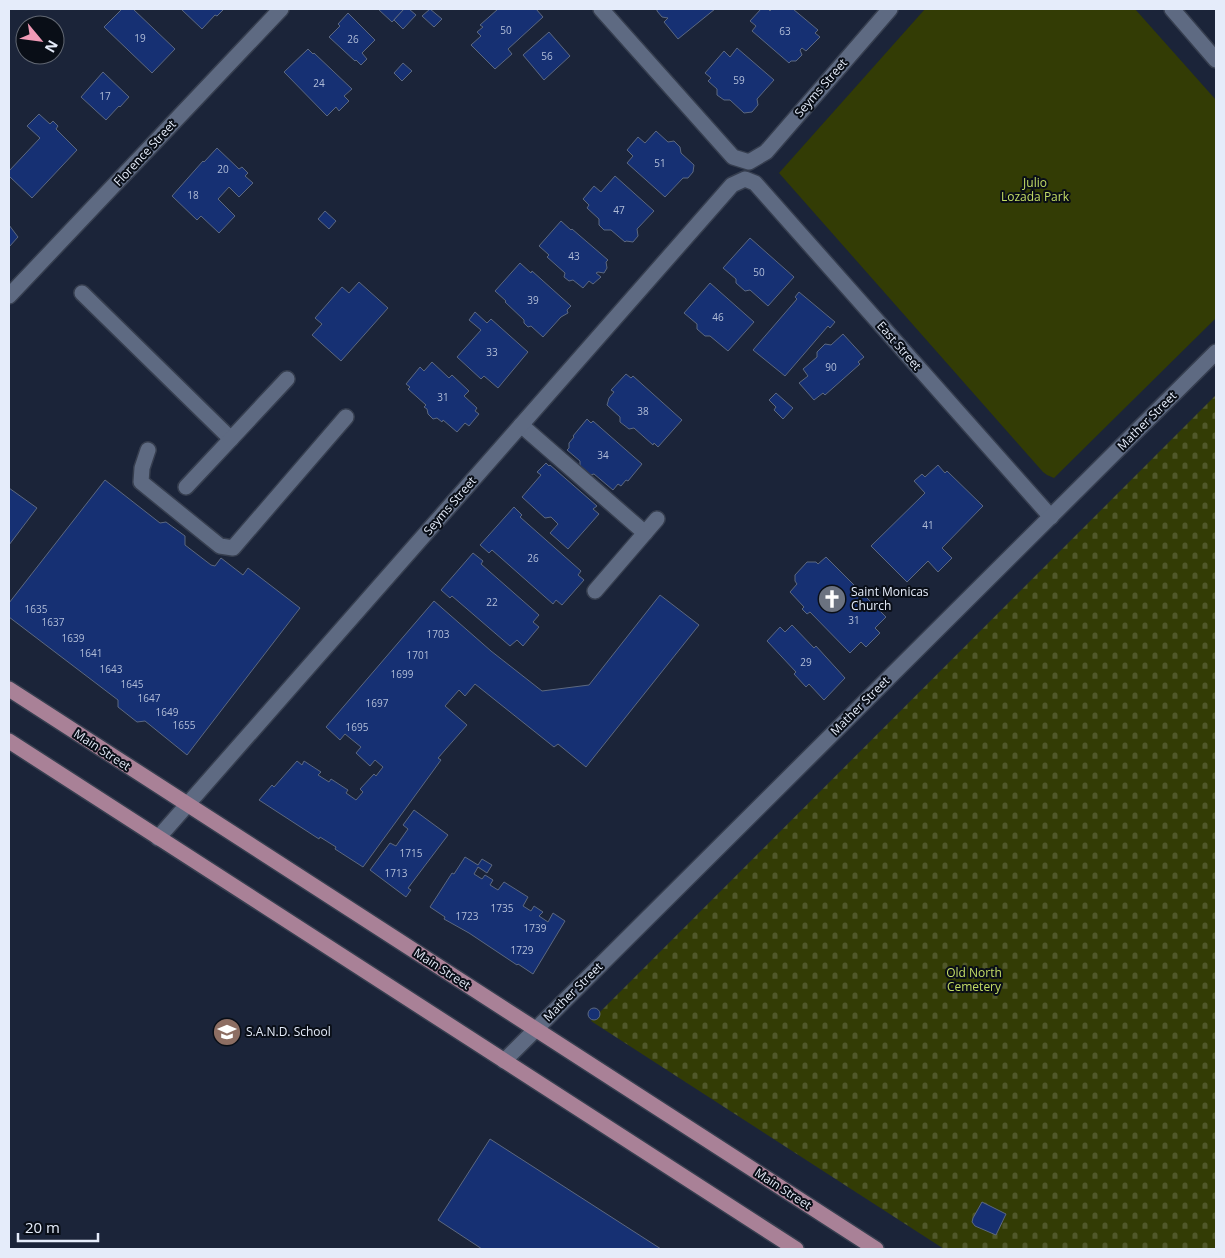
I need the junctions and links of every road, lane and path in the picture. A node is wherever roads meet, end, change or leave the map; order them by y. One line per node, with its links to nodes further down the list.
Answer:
1 (282, 9): 8 (street, Florence Street)
2 (601, 9): 3 (street, Seyms Street)
3 (890, 9)
4 (1172, 9): 5 (street)
5 (1216, 60)
6 (745, 179): 12 (street, Seyms Street); 16 (street, East Street)
7 (82, 293): 13 (street)
8 (9, 296)
9 (1216, 352): 16 (street, Mather Street)
10 (287, 379): 13 (street)
11 (346, 417): 14 (street)
12 (521, 425): 18 (street); 22 (street, Seyms Street)
13 (231, 439): 15 (street)
14 (148, 450)
15 (186, 487)
16 (1050, 517): 24 (street, Mather Street)
17 (657, 519): 18 (street)
18 (645, 533): 19 (street)
19 (595, 591)
20 (9, 689): 22 (main road, Main Street)
21 (9, 741): 23 (main road)
22 (187, 805): 23 (street, Seyms Street); 24 (main road, Main Street)
23 (158, 838): 25 (main road)
24 (536, 1029): 25 (street, Mather Street); 27 (main road, Main Street)
25 (504, 1061): 26 (main road)
26 (796, 1249)
27 (876, 1249)

